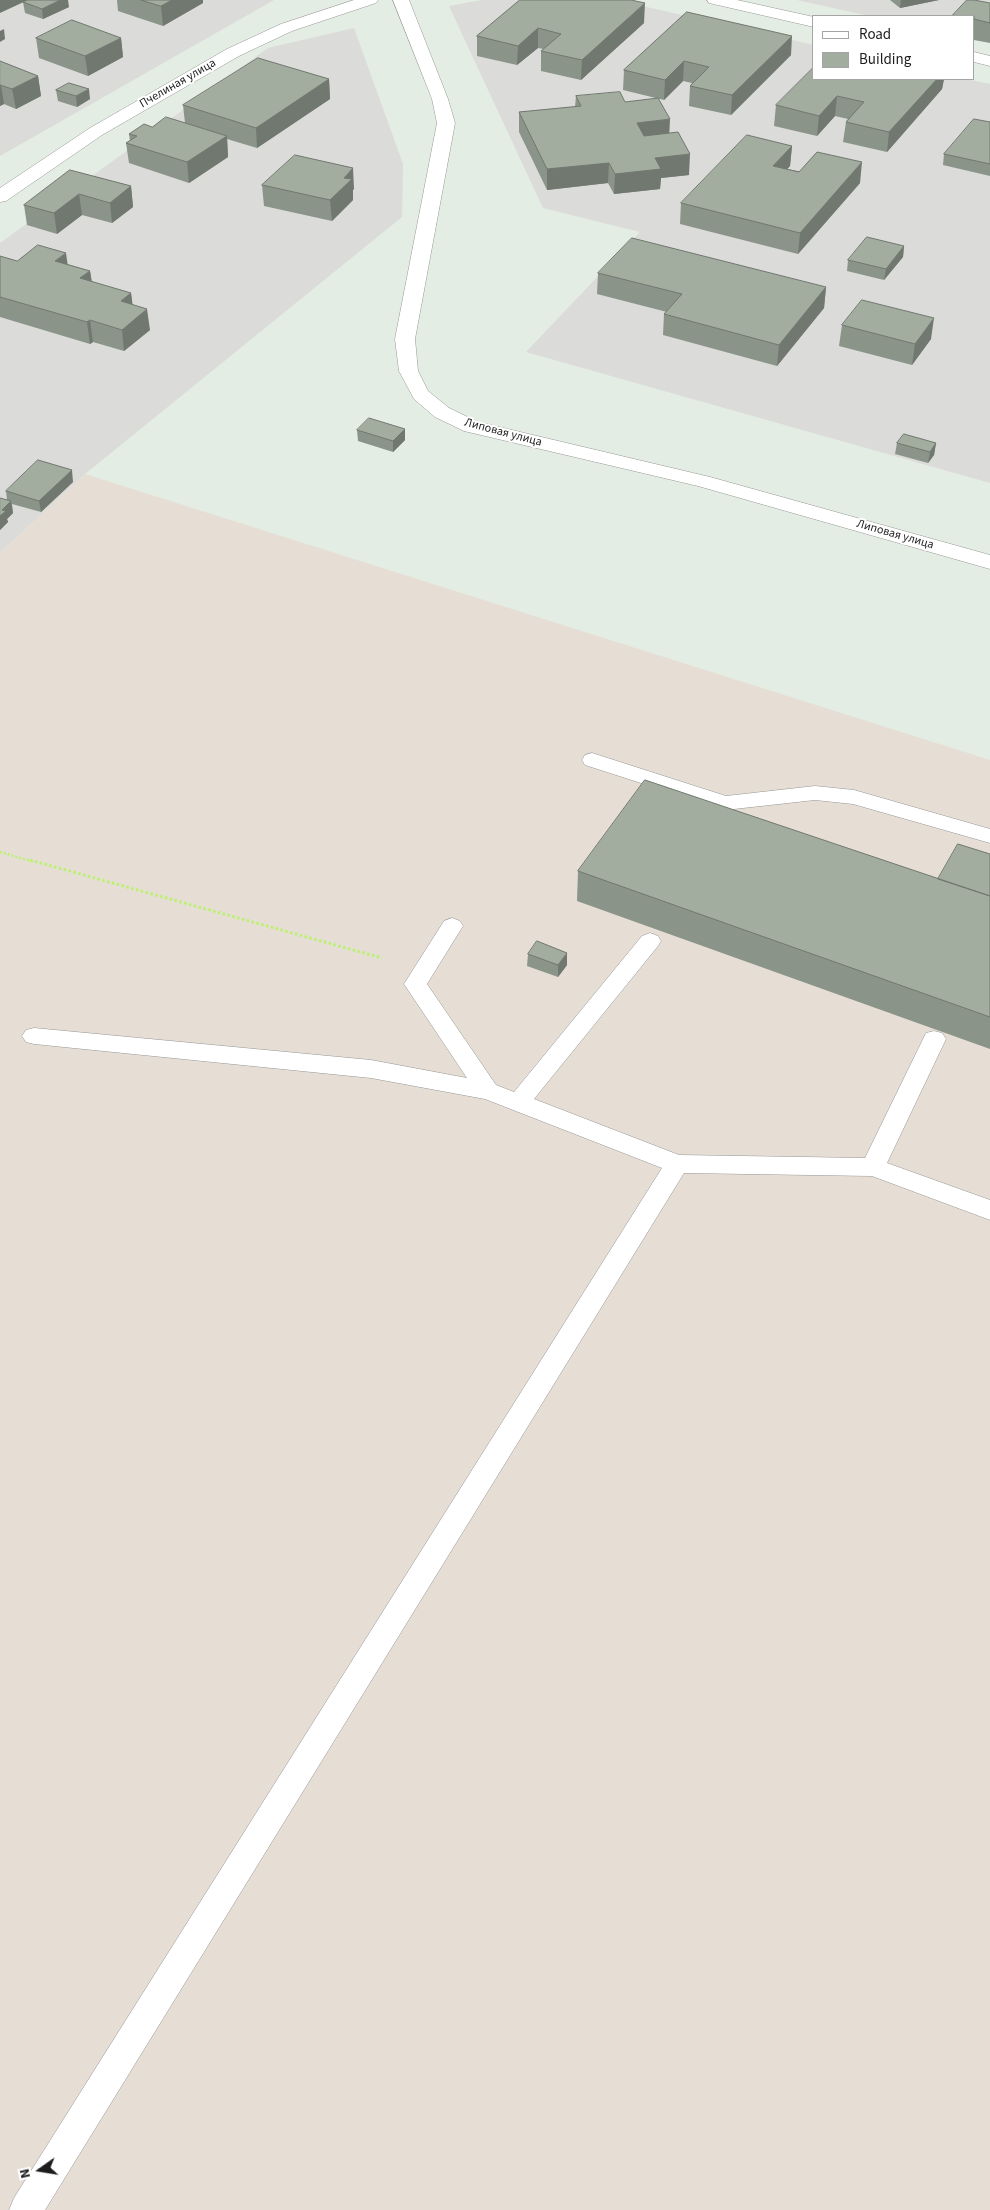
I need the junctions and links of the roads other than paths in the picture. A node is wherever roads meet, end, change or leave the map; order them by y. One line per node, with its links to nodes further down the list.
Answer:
1 (370, 0): 7 (street, Пчелиная улица)
2 (402, 0): 8 (street, Липовая улица)
3 (715, 0): 4 (street)
4 (812, 22)
5 (975, 57): 6 (street)
6 (990, 60)
7 (0, 196)
8 (990, 562)
9 (592, 760): 10 (lane)
10 (990, 836)
11 (452, 926): 15 (lane)
12 (650, 941): 16 (lane)
13 (34, 1036): 15 (lane)
14 (934, 1039): 18 (lane)
15 (488, 1091): 16 (lane)
16 (518, 1103): 17 (lane)
17 (678, 1164): 18 (lane); 20 (lane)
18 (873, 1167): 19 (lane)
19 (990, 1210)
20 (26, 2210)

